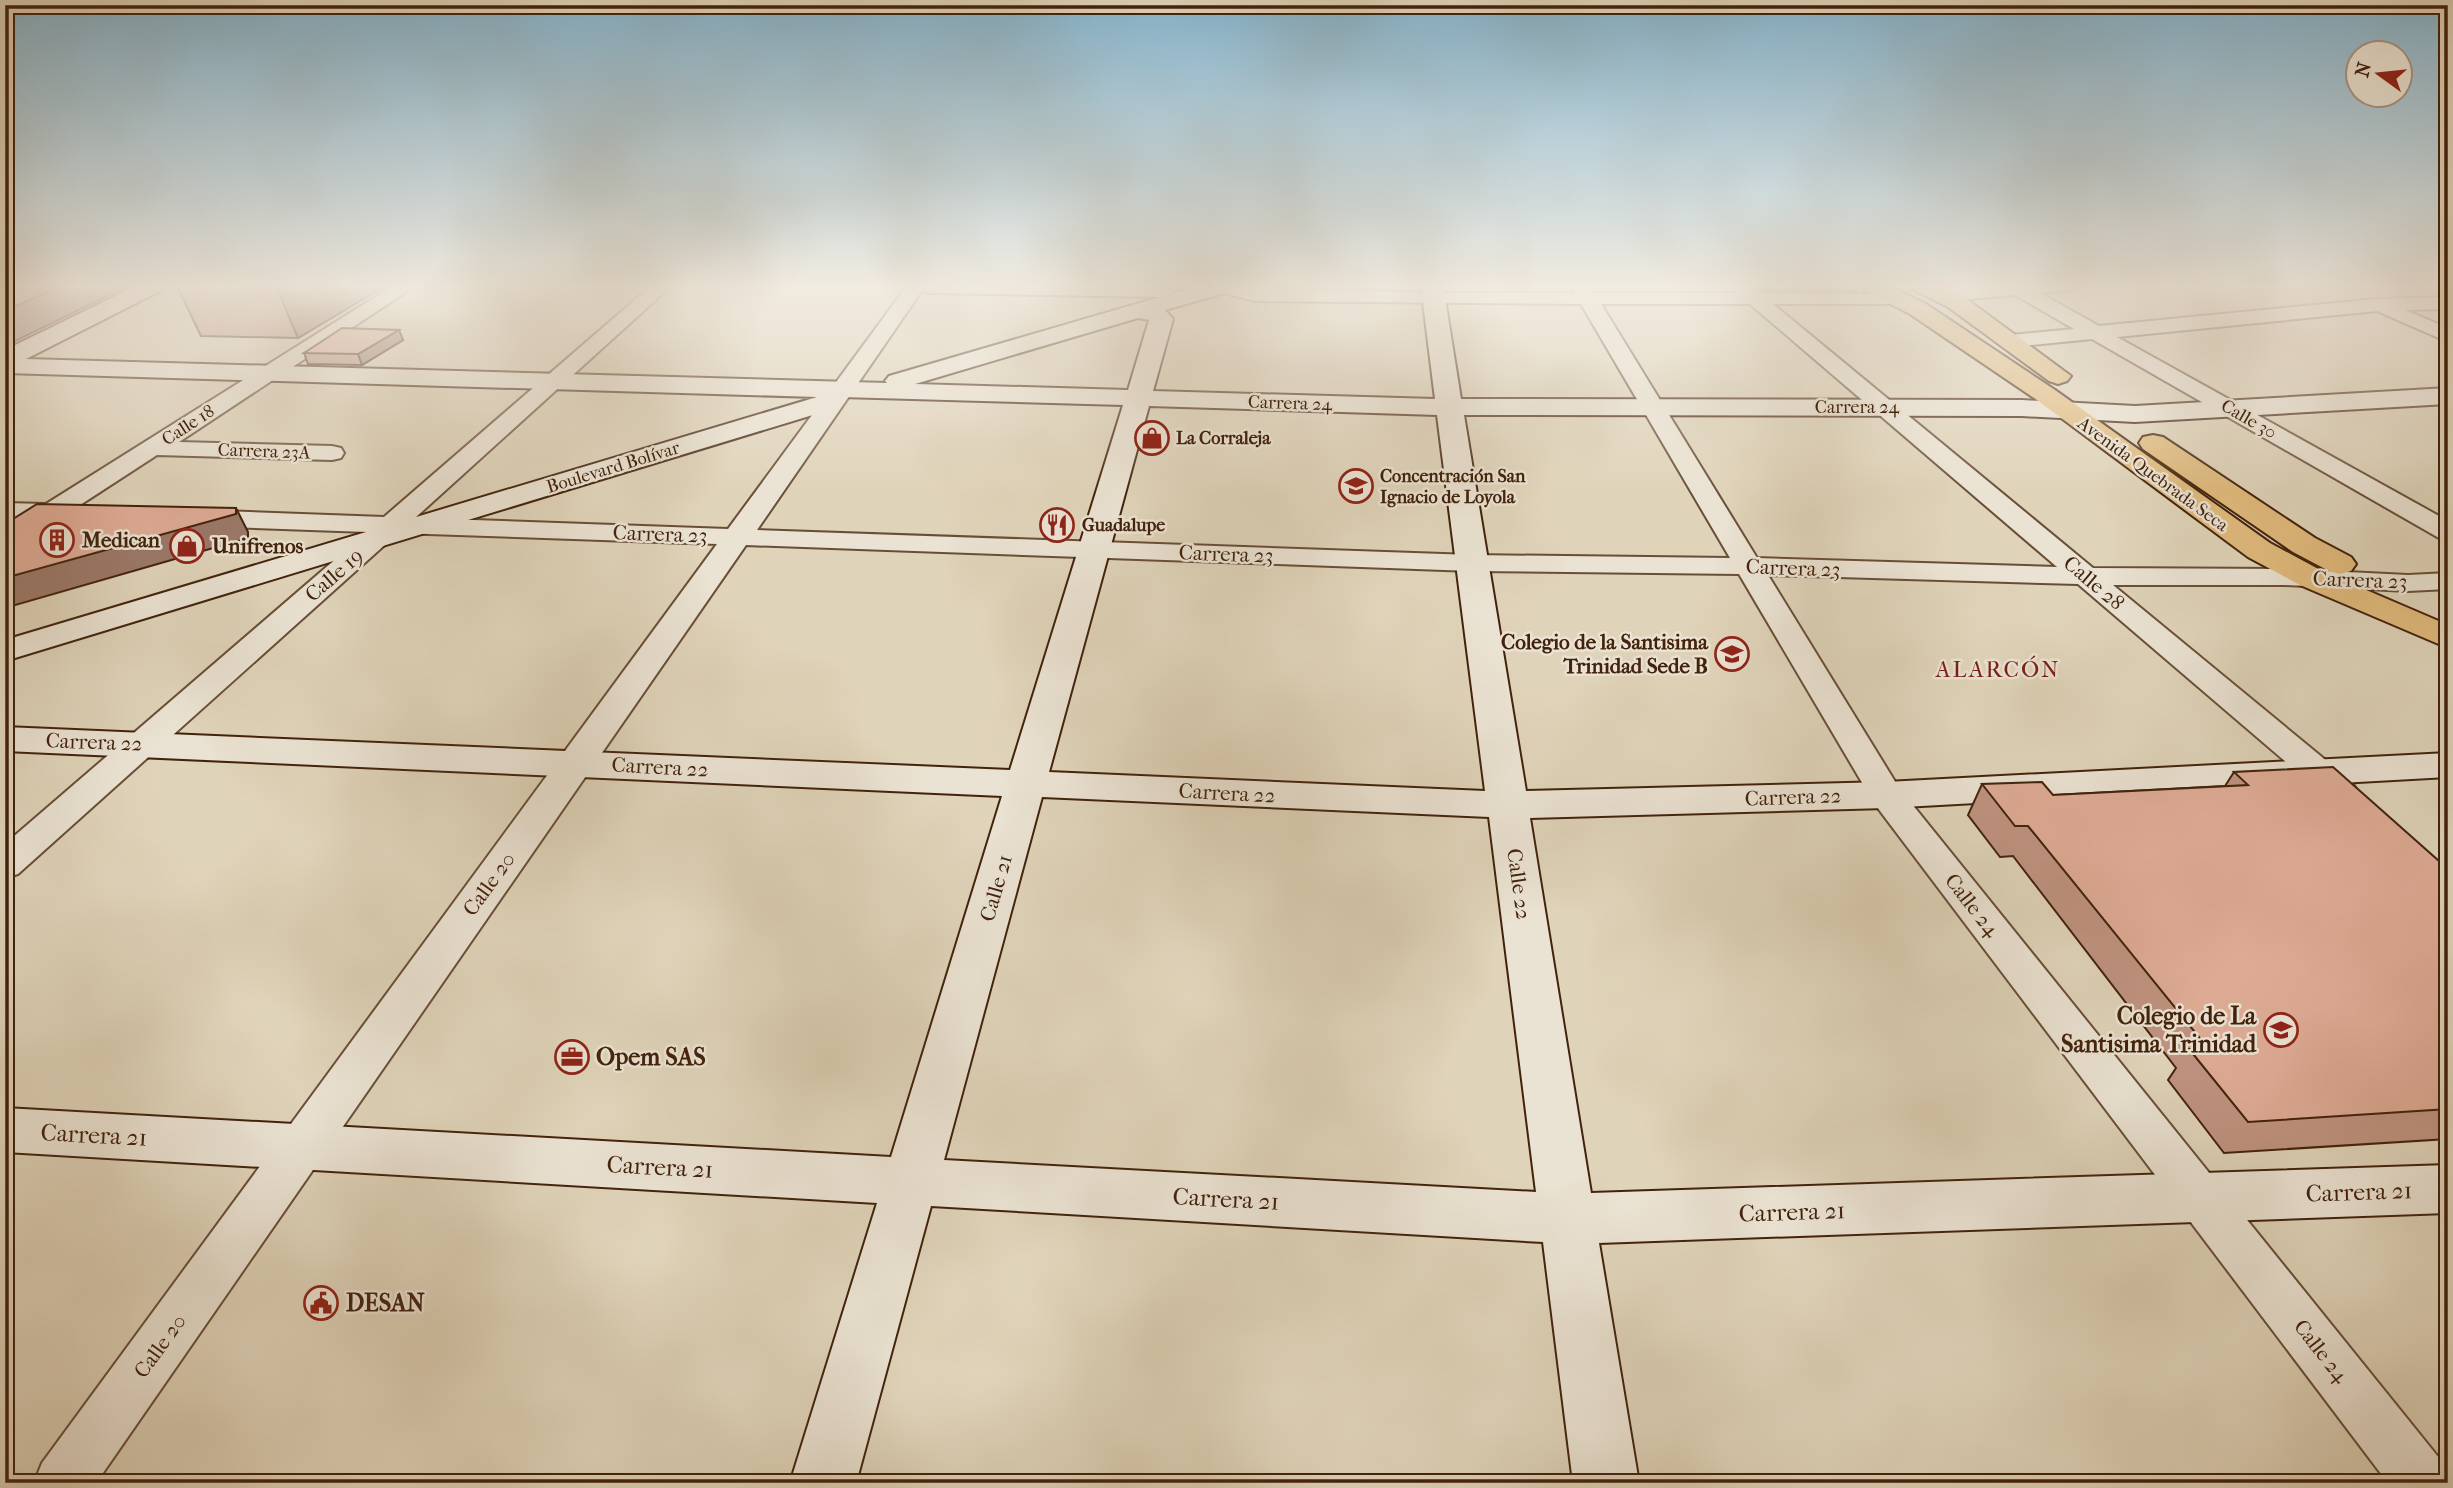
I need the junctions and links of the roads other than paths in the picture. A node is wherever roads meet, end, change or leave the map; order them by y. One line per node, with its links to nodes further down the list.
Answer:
1 (297, 355): 13 (street, Calle 18)
2 (584, 355): 14 (street, Calle 19)
3 (867, 355): 15 (street, Calle 20)
4 (955, 355): 15 (street, Boulevard Bolívar)
5 (1151, 355): 17 (street, Calle 21)
6 (1442, 355): 19 (street, Calle 22)
7 (1622, 355): 20 (street, Calle 24)
8 (1823, 355): 21 (street, Calle 28)
9 (1988, 355): 18 (main road, Avenida Quebrada Seca)
10 (2031, 355): 23 (main road, Avenida Quebrada Seca)
11 (2137, 355): 22 (street, Calle 30)
12 (5, 366): 13 (street, Carrera 24)
13 (268, 374): 14 (street, Carrera 24); 24 (street, Calle 18)
14 (554, 382): 15 (street, Carrera 24); 31 (street, Calle 19)
15 (842, 390): 17 (street, Carrera 24); 26 (street, Boulevard Bolívar); 31 (street, Boulevard Bolívar); 34 (street, Calle 20)
16 (2448, 396): 22 (street, Carrera 24)
17 (1138, 399): 19 (street, Carrera 24); 36 (street, Calle 21)
18 (2054, 402): 21 (street, Carrera 24); 23 (street, Carrera 24); 40 (main road, Avenida Quebrada Seca)
19 (1450, 407): 20 (street, Carrera 24); 37 (street, Calle 22)
20 (1653, 407): 21 (street, Carrera 24); 38 (street, Calle 24)
21 (1884, 407): 39 (street, Calle 28)
22 (2231, 409): 23 (street, Carrera 24); 33 (street, Calle 30)
23 (2110, 414): 42 (main road, Avenida Quebrada Seca)
24 (153, 448): 25 (street, Carrera 23A); 28 (street, Calle 18)
25 (332, 453)
26 (498, 502): 31 (street, Boulevard Bolívar); 32 (street)
27 (5, 511): 28 (street)
28 (52, 513): 29 (street); 35 (street, Calle 18)
29 (93, 514)
30 (177, 517): 31 (street, Carrera 23)
31 (392, 525): 32 (street, Carrera 23); 44 (street, Boulevard Bolívar); 46 (street, Boulevard Bolívar); 48 (street, Calle 19)
32 (476, 528): 34 (street, Carrera 23)
33 (2448, 532)
34 (737, 537): 36 (street, Carrera 23); 49 (street, Calle 20)
35 (5, 542)
36 (1094, 549): 37 (street, Carrera 23); 52 (street, Calle 21)
37 (1472, 562): 38 (street, Carrera 23); 54 (street, Calle 22)
38 (1747, 566): 39 (street, Carrera 23); 53 (street, Calle 24)
39 (2085, 576): 40 (street, Carrera 23); 51 (street, Calle 28)
40 (2311, 578): 42 (street, Carrera 23); 45 (main road, Avenida Quebrada Seca)
41 (2448, 581): 42 (street, Carrera 23)
42 (2381, 582): 43 (main road, Avenida Quebrada Seca)
43 (2448, 611)
44 (5, 628)
45 (2448, 638)
46 (5, 651)
47 (5, 739): 48 (street, Carrera 22)
48 (142, 744): 49 (street, Carrera 22); 56 (street, Calle 19)
49 (575, 763): 52 (street, Carrera 22); 58 (street, Calle 20)
50 (2448, 765): 51 (street, Carrera 22)
51 (2318, 772): 53 (street, Carrera 22); 55 (street, Calle 28)
52 (1026, 784): 54 (street, Carrera 22); 59 (street, Calle 21)
53 (1886, 795): 54 (street, Carrera 22); 61 (street, Calle 24)
54 (1508, 805): 62 (street, Calle 22)
55 (2358, 806)
56 (5, 865)
57 (5, 1130): 58 (street, Carrera 21)
58 (302, 1147): 59 (street, Carrera 21); 63 (street, Calle 20)
59 (911, 1181): 62 (street, Carrera 21); 64 (street, Calle 21)
60 (2448, 1189): 61 (street, Carrera 21)
61 (2202, 1198): 62 (street, Carrera 21); 66 (street, Calle 24)
62 (1569, 1219): 65 (street, Calle 22)
63 (61, 1483)
64 (823, 1483)
65 (1606, 1483)
66 (2423, 1483)

